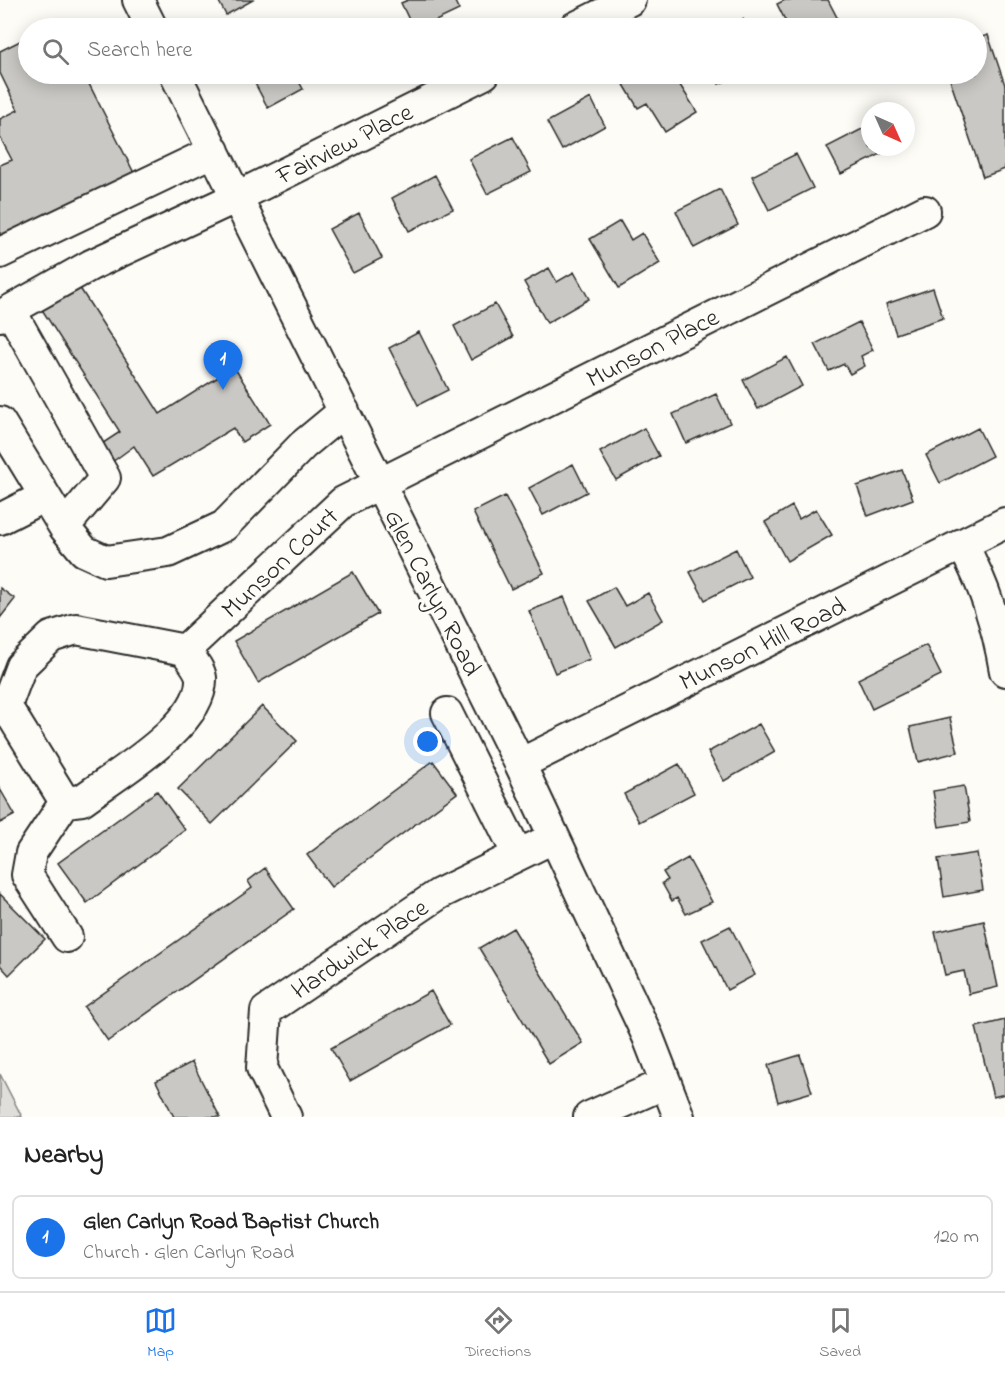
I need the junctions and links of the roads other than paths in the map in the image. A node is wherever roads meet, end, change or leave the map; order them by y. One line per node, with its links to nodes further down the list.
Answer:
1 (138, 0): 3 (street)
2 (630, 0): 4 (street)
3 (147, 18)
4 (594, 18)
5 (180, 84): 7 (street, Glen Carlyn Road)
6 (464, 84): 8 (street, Fairview Place)
7 (214, 151): 8 (street, Glen Carlyn Road); 10 (street)
8 (237, 197): 11 (street, Fairview Place); 12 (street, Glen Carlyn Road)
9 (925, 211): 14 (street, Munson Place)
10 (0, 253)
11 (5, 313): 18 (street)
12 (344, 411): 14 (street, Glen Carlyn Road); 18 (street)
13 (0, 423): 15 (street)
14 (380, 484): 20 (street, Munson Court); 23 (street, Glen Carlyn Road)
15 (45, 496): 16 (street); 18 (street)
16 (0, 519)
17 (1005, 523): 19 (street, Munson Hill Road)
18 (64, 527)
19 (962, 544): 21 (street); 23 (street, Munson Hill Road)
20 (185, 650): 24 (street); 24 (street)
21 (1005, 671)
22 (447, 714): 26 (street)
23 (520, 764): 25 (street, Glen Carlyn Road)
24 (65, 802): 27 (street)
25 (553, 838): 26 (street, Hardwick Place); 28 (street, Glen Carlyn Road)
26 (518, 855): 29 (street, Hardwick Place)
27 (67, 937)
28 (666, 1083): 30 (street); 31 (street, Glen Carlyn Road)
29 (286, 1117)
30 (589, 1117)
31 (679, 1117)

